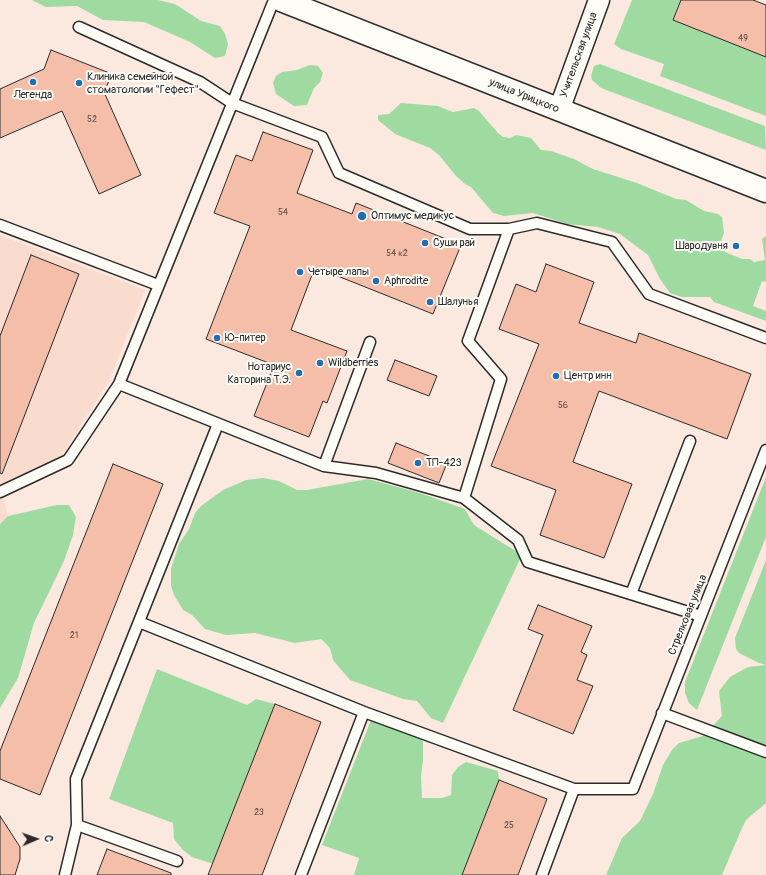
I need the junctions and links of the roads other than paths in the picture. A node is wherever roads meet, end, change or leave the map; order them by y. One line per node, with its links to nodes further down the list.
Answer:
1 (274, 0): 5 (lane)
2 (281, 0): 6 (main road, улица Урицкого)
3 (599, 0): 6 (street, Учительская улица)
4 (78, 27): 5 (lane)
5 (232, 103): 9 (lane); 10 (lane)
6 (559, 110): 7 (main road, улица Урицкого)
7 (766, 191)
8 (0, 226): 10 (lane)
9 (509, 229): 11 (lane); 19 (lane)
10 (158, 285): 13 (lane)
11 (766, 338)
12 (370, 342): 17 (lane)
13 (120, 384): 14 (lane); 18 (lane)
14 (218, 424): 17 (lane); 22 (lane)
15 (690, 441): 20 (lane)
16 (766, 450): 21 (lane, Стрелковая улица)
17 (324, 466): 19 (lane)
18 (0, 492)
19 (464, 498): 20 (lane)
20 (631, 594): 21 (lane)
21 (701, 616): 24 (lane, Стрелковая улица)
22 (139, 622): 23 (lane); 27 (lane)
23 (364, 712): 26 (lane); 30 (lane)
24 (662, 713): 25 (lane); 26 (lane, Стрелковая улица)
25 (766, 752)
26 (574, 789): 31 (lane)
27 (77, 825): 28 (lane); 29 (lane)
28 (177, 861)
29 (65, 875)
30 (301, 875)
31 (542, 875)

